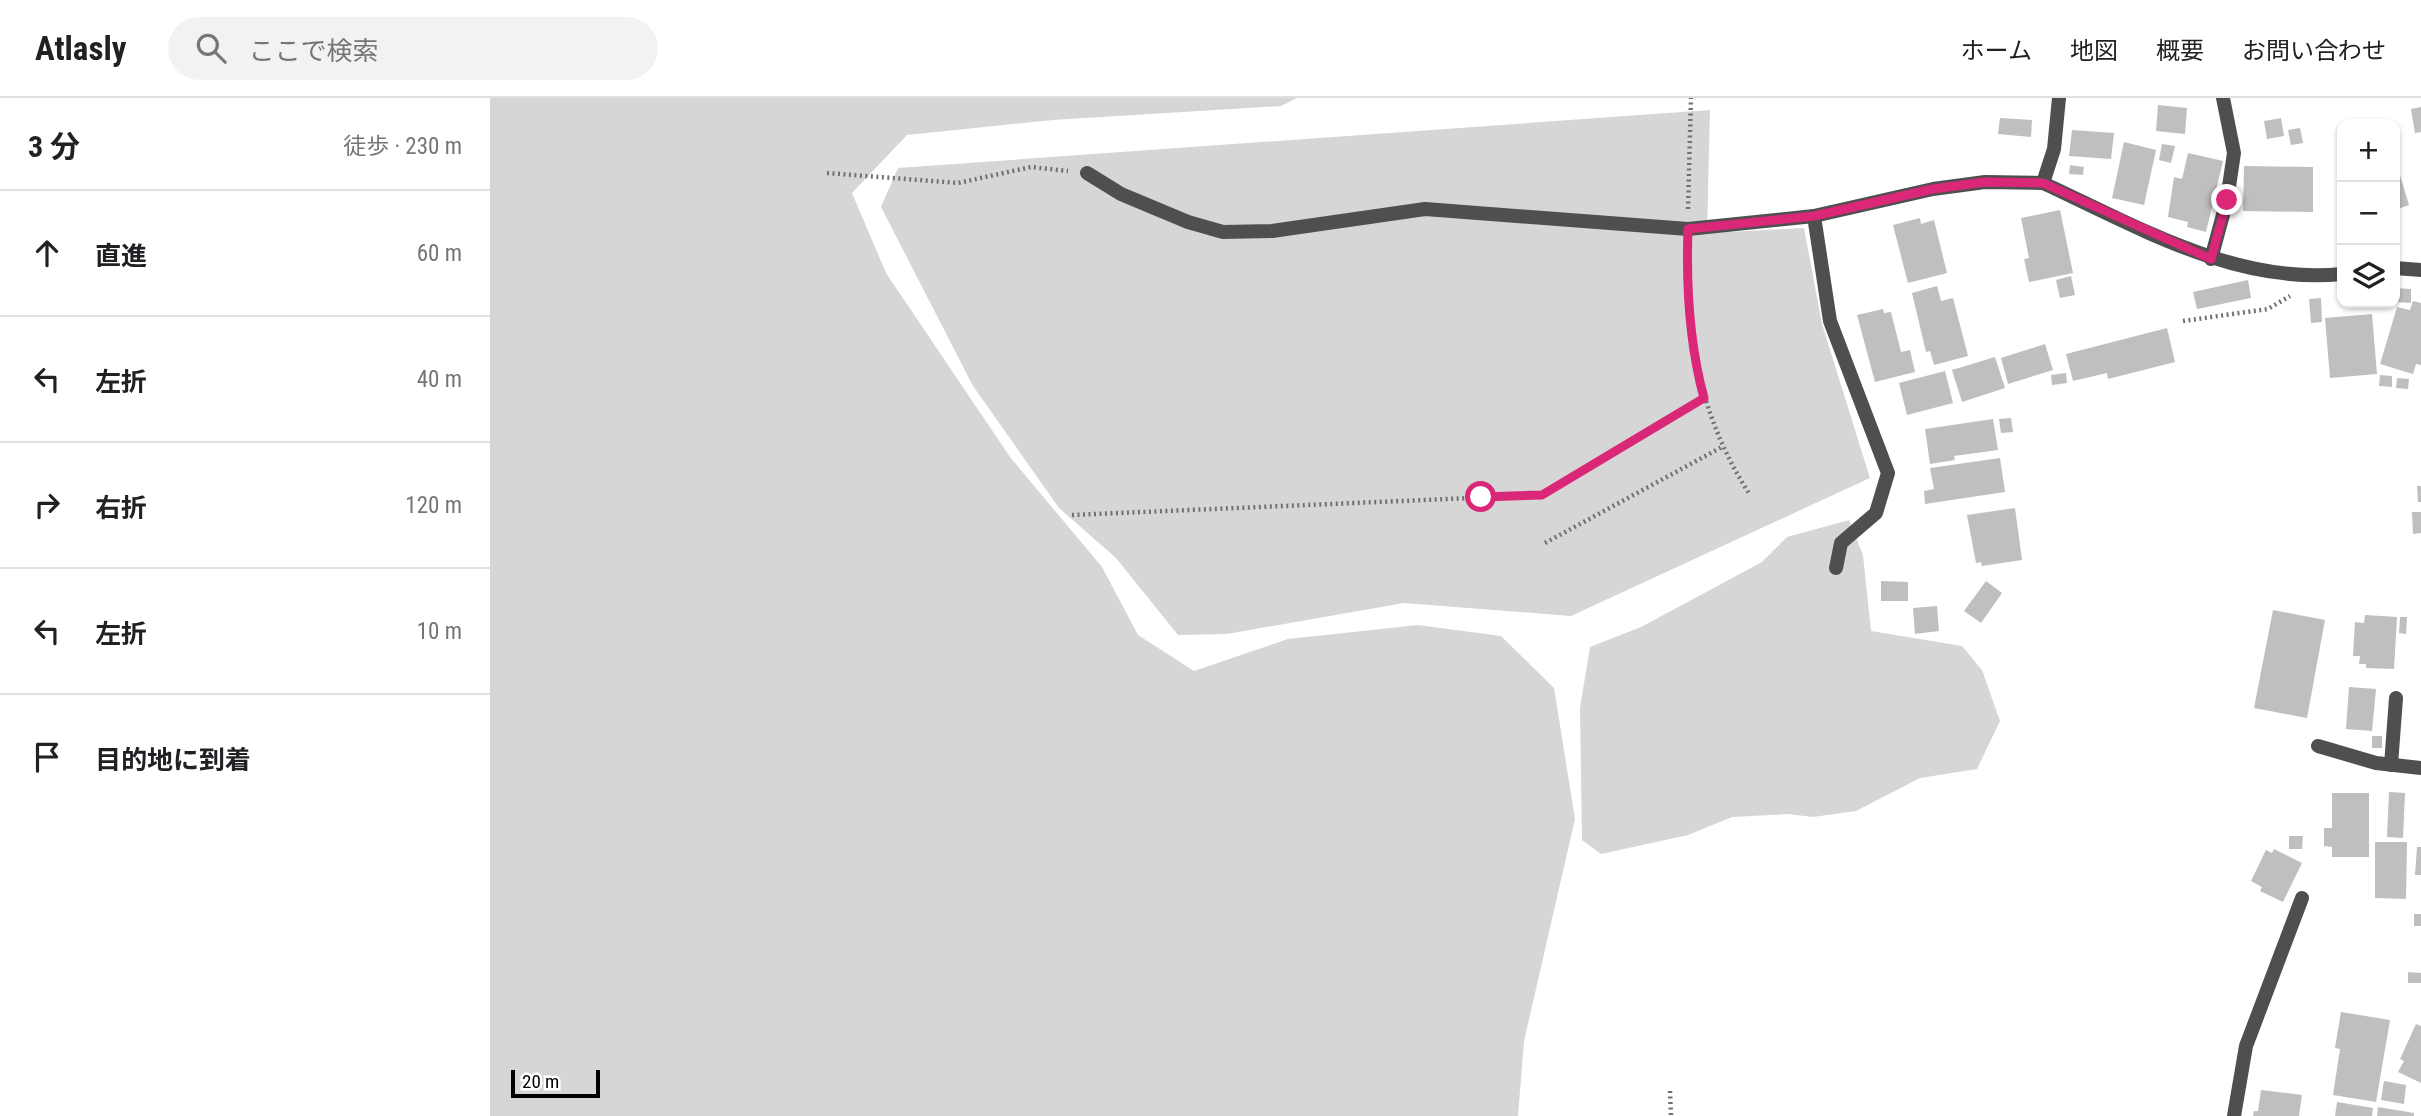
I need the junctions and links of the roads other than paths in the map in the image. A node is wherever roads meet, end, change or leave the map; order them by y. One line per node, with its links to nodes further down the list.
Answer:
1 (2059, 98): 4 (street)
2 (2224, 98): 6 (street)
3 (1087, 173): 5 (street)
4 (2043, 183): 5 (street); 6 (street)
5 (1814, 216): 10 (street)
6 (2211, 259): 9 (street)
7 (2400, 268): 8 (street)
8 (2421, 270)
9 (2337, 274)
10 (1836, 568)
11 (2396, 698): 13 (street)
12 (2318, 746): 13 (street)
13 (2391, 765): 14 (street)
14 (2421, 768)
15 (2302, 898): 16 (street)
16 (2234, 1116)

